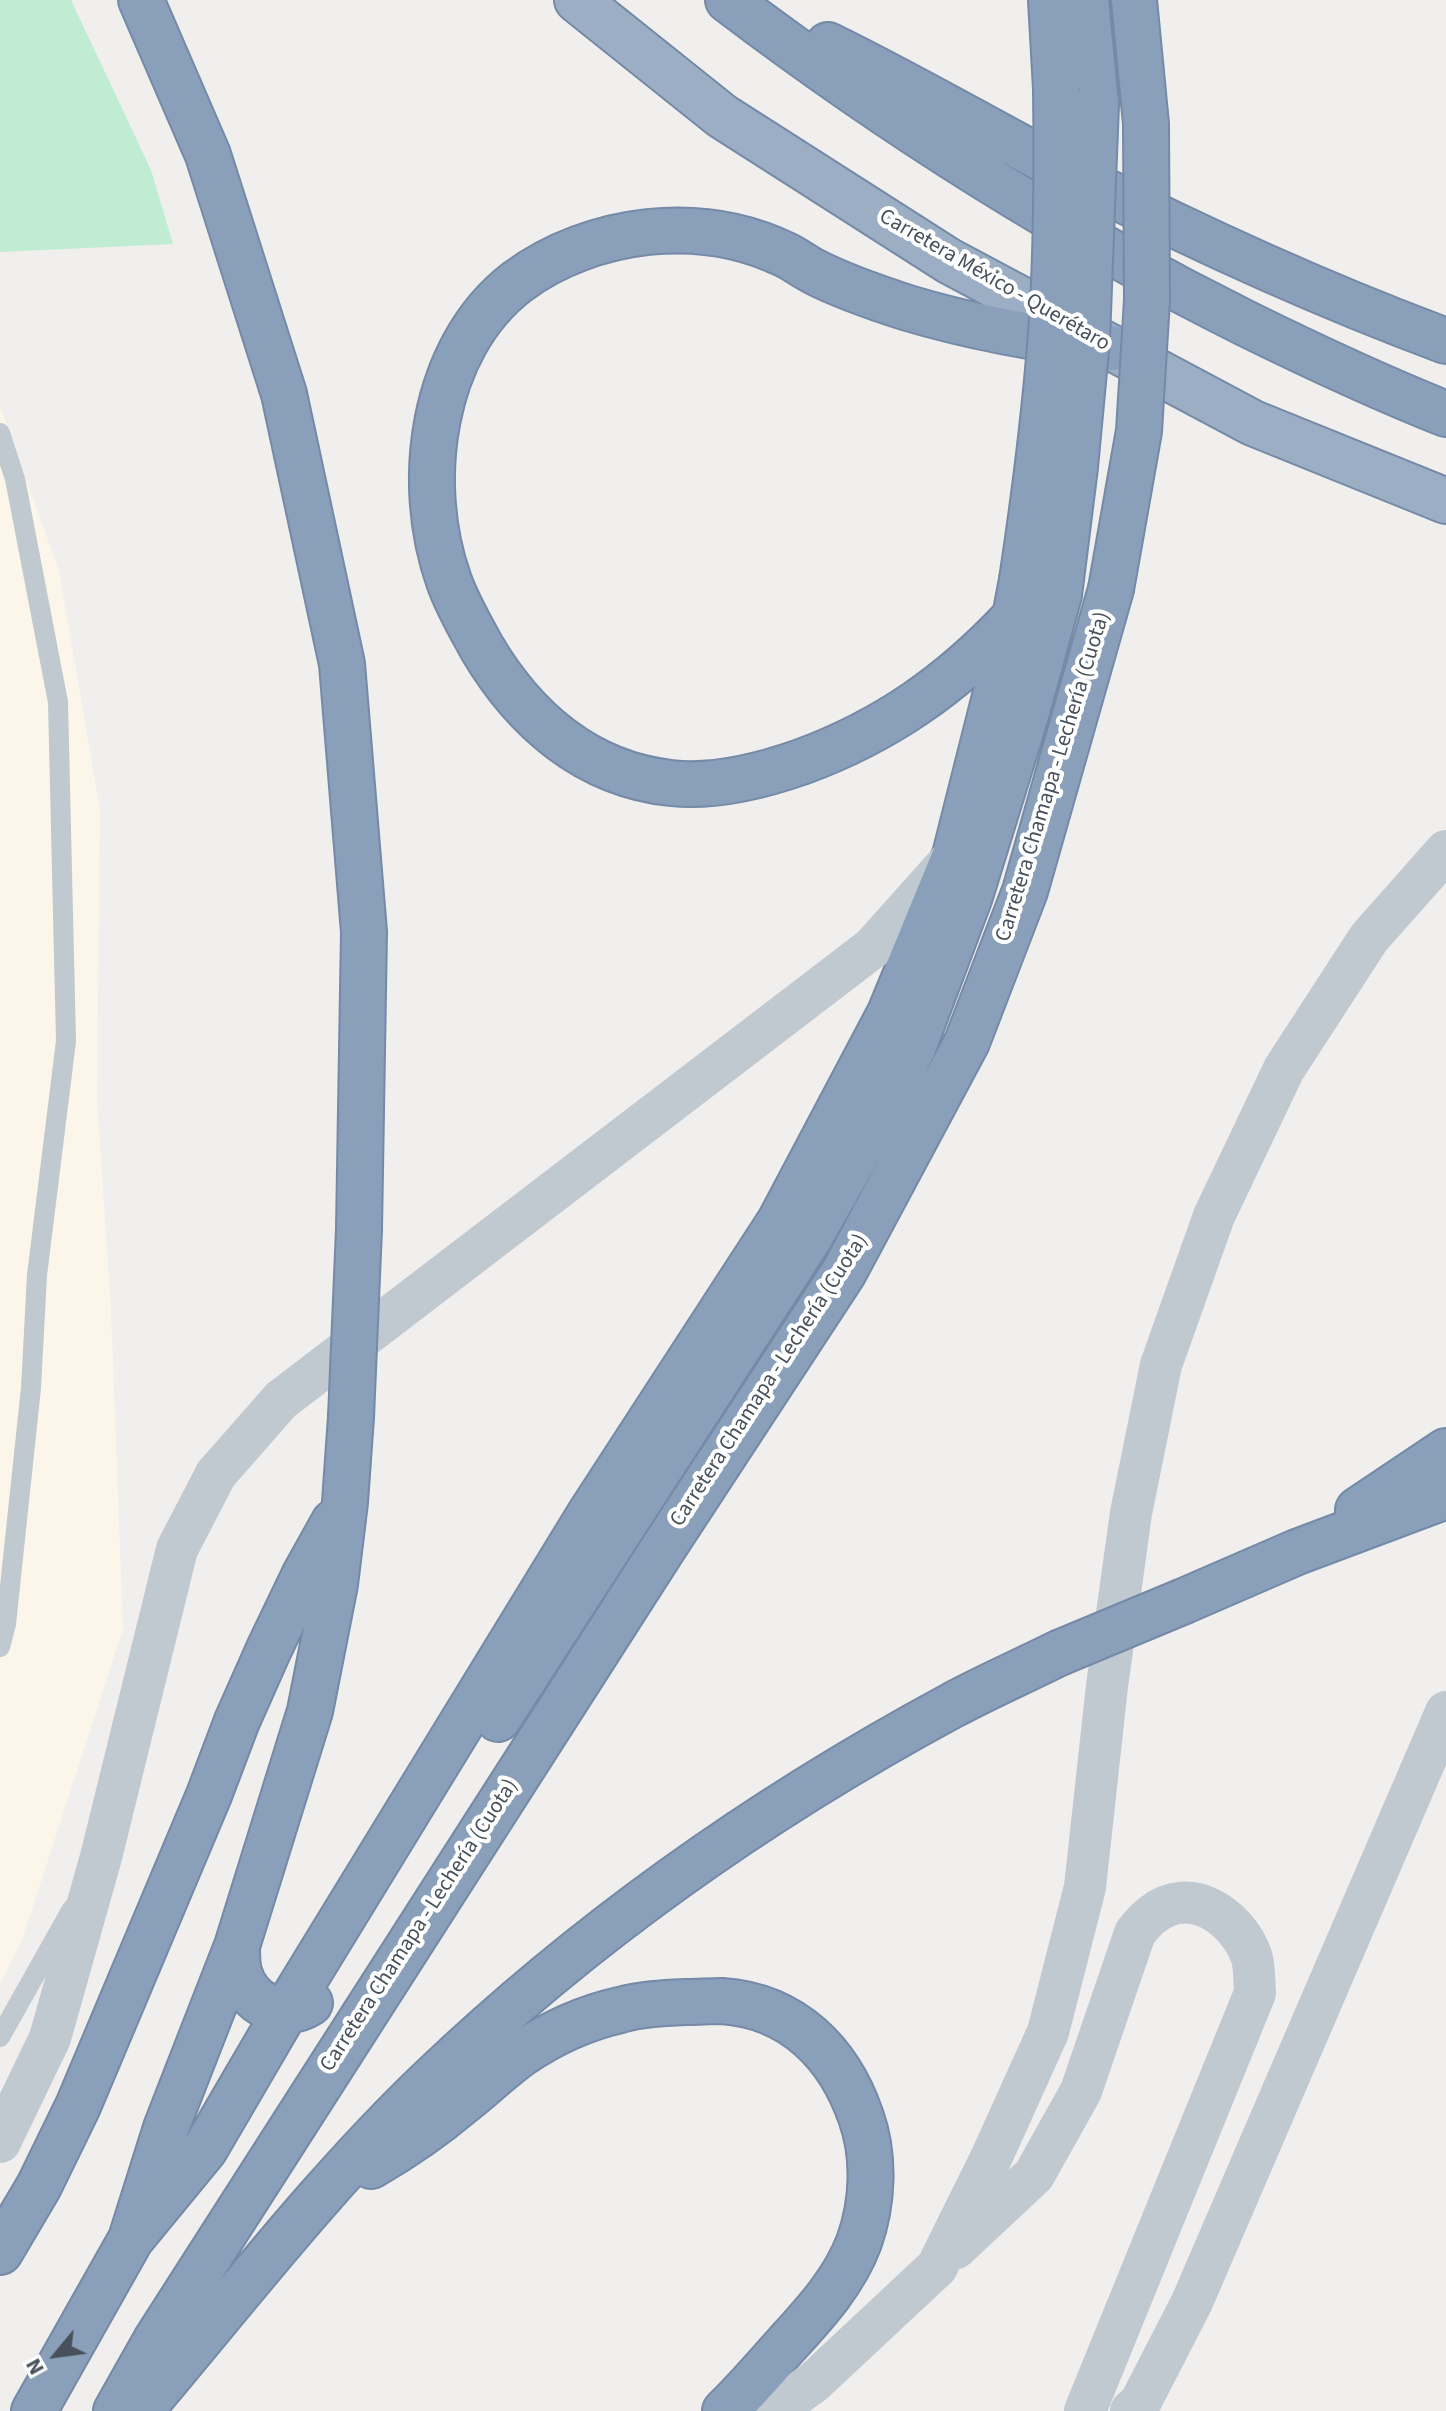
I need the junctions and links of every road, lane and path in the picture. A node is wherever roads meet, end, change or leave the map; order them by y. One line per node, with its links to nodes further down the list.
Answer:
1 (141, 0): 18 (highway, bridge)
2 (577, 0): 9 (highway, Carretera México - Querétaro)
3 (728, 0): 10 (highway)
4 (735, 0): 8 (highway)
5 (1051, 0): 13 (highway, bridge)
6 (1086, 0): 13 (highway, bridge)
7 (1134, 0): 32 (highway, Carretera Chamapa - Lechería (Cuota), bridge)
8 (1446, 341)
9 (1112, 348): 12 (highway, Carretera México - Querétaro); 13 (highway)
10 (1446, 414)
11 (0, 433): 20 (lane)
12 (1446, 501)
13 (1032, 597): 15 (highway); 24 (highway)
14 (1446, 851): 30 (street)
15 (955, 855): 22 (street); 24 (highway)
16 (1446, 1451): 19 (highway)
17 (1446, 1496): 19 (highway)
18 (345, 1502): 23 (highway); 29 (highway)
19 (1297, 1552): 27 (highway, bridge)
20 (0, 1647)
21 (1446, 1712): 37 (street)
22 (101, 1857): 25 (lane); 26 (street)
23 (237, 1946): 24 (highway); 28 (highway)
24 (285, 2012): 28 (highway)
25 (0, 2037)
26 (0, 2142)
27 (323, 2193): 33 (highway); 34 (highway)
28 (131, 2239): 31 (highway)
29 (0, 2252)
30 (937, 2267): 35 (street); 36 (street)
31 (34, 2411)
32 (116, 2411)
33 (140, 2411)
34 (725, 2411)
35 (774, 2411)
36 (1085, 2411)
37 (1131, 2411)

